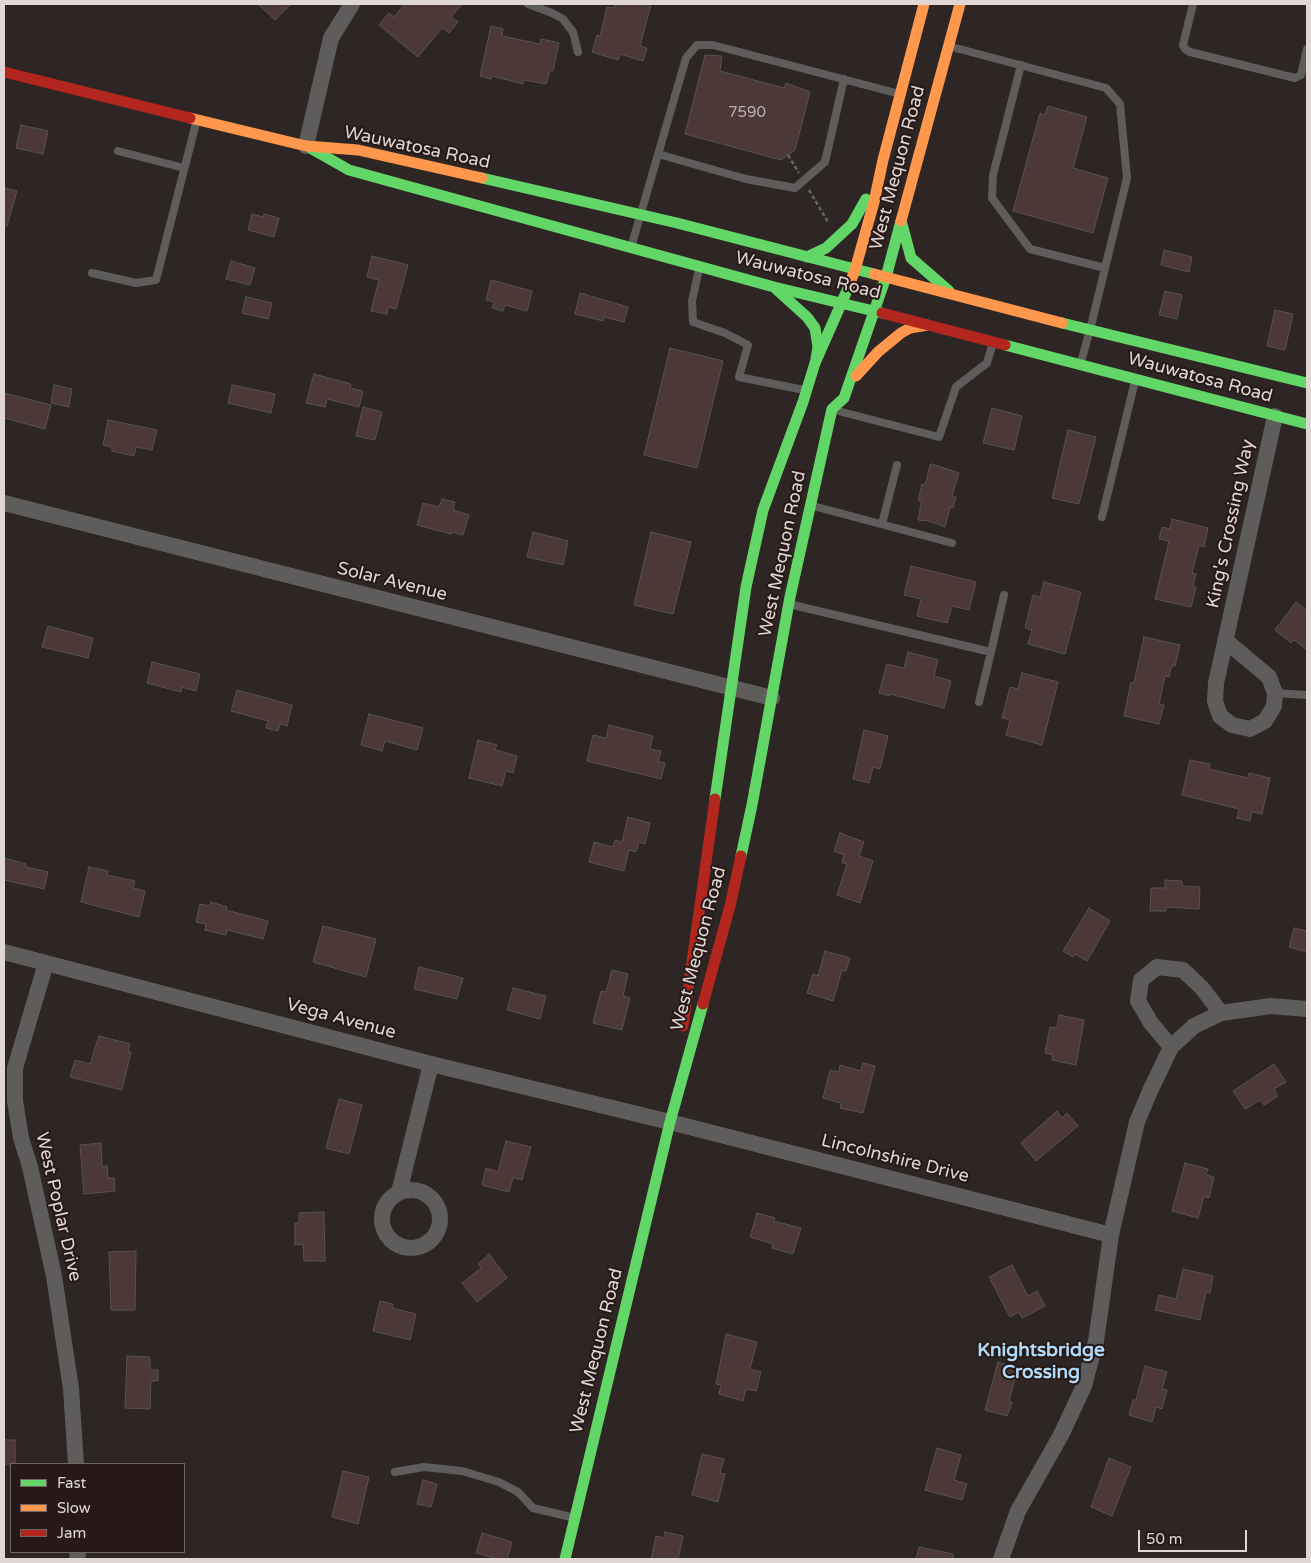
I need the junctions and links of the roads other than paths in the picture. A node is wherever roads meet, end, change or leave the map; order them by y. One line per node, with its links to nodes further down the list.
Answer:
1 (352, 4): 15 (street)
2 (528, 4): 8 (lane)
3 (924, 4): 12 (main road, West Mequon Road)
4 (960, 4): 6 (main road, West Mequon Road)
5 (1193, 4): 7 (lane)
6 (949, 46): 9 (lane); 21 (main road, West Mequon Road)
7 (1307, 49)
8 (578, 52)
9 (1020, 65): 28 (lane); 28 (lane)
10 (4, 72): 13 (main road, Wauwatosa Road)
11 (844, 79): 12 (lane); 17 (lane); 17 (lane)
12 (900, 98): 14 (main road); 18 (main road, West Mequon Road)
13 (197, 119): 15 (main road, Wauwatosa Road); 19 (lane)
14 (902, 132)
15 (306, 146): 20 (main road, Wauwatosa Road); 22 (main road, Wauwatosa Road)
16 (118, 151): 19 (lane)
17 (658, 154): 20 (lane)
18 (883, 160): 23 (main road); 29 (main road, West Mequon Road)
19 (184, 168): 30 (lane)
20 (640, 215): 22 (lane); 23 (main road, Wauwatosa Road)
21 (902, 222): 32 (main road, West Mequon Road); 36 (main road)
22 (632, 247): 24 (main road, Wauwatosa Road)
23 (807, 257): 29 (main road, Wauwatosa Road)
24 (674, 259): 26 (main road); 27 (main road, Wauwatosa Road)
25 (872, 260): 31 (main road)
26 (733, 264)
27 (699, 266): 35 (main road, Wauwatosa Road); 51 (lane)
28 (1105, 268): 43 (lane)
29 (855, 270): 31 (main road, Wauwatosa Road); 34 (main road)
30 (92, 273)
31 (869, 277): 32 (main road, Wauwatosa Road); 34 (main road); 37 (main road)
32 (886, 278): 36 (main road, Wauwatosa Road); 37 (main road, West Mequon Road)
33 (835, 285): 34 (main road)
34 (853, 286): 37 (main road); 38 (main road, West Mequon Road)
35 (774, 287): 38 (main road, Wauwatosa Road); 45 (main road)
36 (954, 296): 43 (main road, Wauwatosa Road)
37 (870, 297): 38 (main road, Wauwatosa Road); 39 (main road, West Mequon Road); 39 (main road, Wauwatosa Road); 40 (main road)
38 (842, 303): 45 (main road, West Mequon Road)
39 (874, 311): 41 (main road, Wauwatosa Road); 48 (main road, West Mequon Road)
40 (855, 321)
41 (926, 325): 44 (main road, Wauwatosa Road); 48 (main road)
42 (1041, 329): 43 (main road)
43 (1090, 330): 46 (lane); 49 (main road, Wauwatosa Road)
44 (993, 342): 46 (main road, Wauwatosa Road); 51 (lane)
45 (815, 363): 51 (main road, West Mequon Road)
46 (1080, 364): 47 (main road, Wauwatosa Road)
47 (1135, 379): 52 (main road, Wauwatosa Road); 57 (lane)
48 (850, 380): 51 (main road, West Mequon Road)
49 (1307, 383)
50 (833, 390): 51 (main road)
51 (815, 402): 56 (main road, West Mequon Road); 64 (main road, West Mequon Road)
52 (1275, 416): 53 (main road, Wauwatosa Road); 62 (street, King's Crossing Way)
53 (1307, 424)
54 (897, 465): 58 (lane)
55 (4, 503): 64 (street, Solar Avenue)
56 (811, 505): 58 (lane); 61 (main road, West Mequon Road)
57 (1102, 518)
58 (882, 524): 59 (lane)
59 (952, 543)
60 (1004, 596): 63 (lane)
61 (789, 604): 63 (lane); 67 (main road, West Mequon Road)
62 (1226, 641): 65 (street); 65 (street, King's Crossing Way)
63 (991, 652): 68 (lane)
64 (731, 688): 67 (street, Solar Avenue); 75 (main road, West Mequon Road)
65 (1275, 693): 66 (lane)
66 (1307, 695)
67 (772, 698): 75 (main road, West Mequon Road)
68 (979, 702)
69 (4, 952): 70 (street, Vega Avenue)
70 (46, 963): 74 (street, Vega Avenue); 78 (street, West Poplar Drive)
71 (1307, 1008): 72 (street)
72 (1221, 1013): 73 (street); 73 (street)
73 (1171, 1047): 77 (street)
74 (431, 1064): 75 (street, Vega Avenue); 76 (street)
75 (670, 1122): 77 (street, Lincolnshire Drive); 80 (main road, West Mequon Road)
76 (398, 1192)
77 (1111, 1235): 82 (street)
78 (76, 1463)
79 (395, 1472): 80 (lane)
80 (575, 1517): 81 (main road, West Mequon Road)
81 (564, 1559)
82 (1001, 1559)

